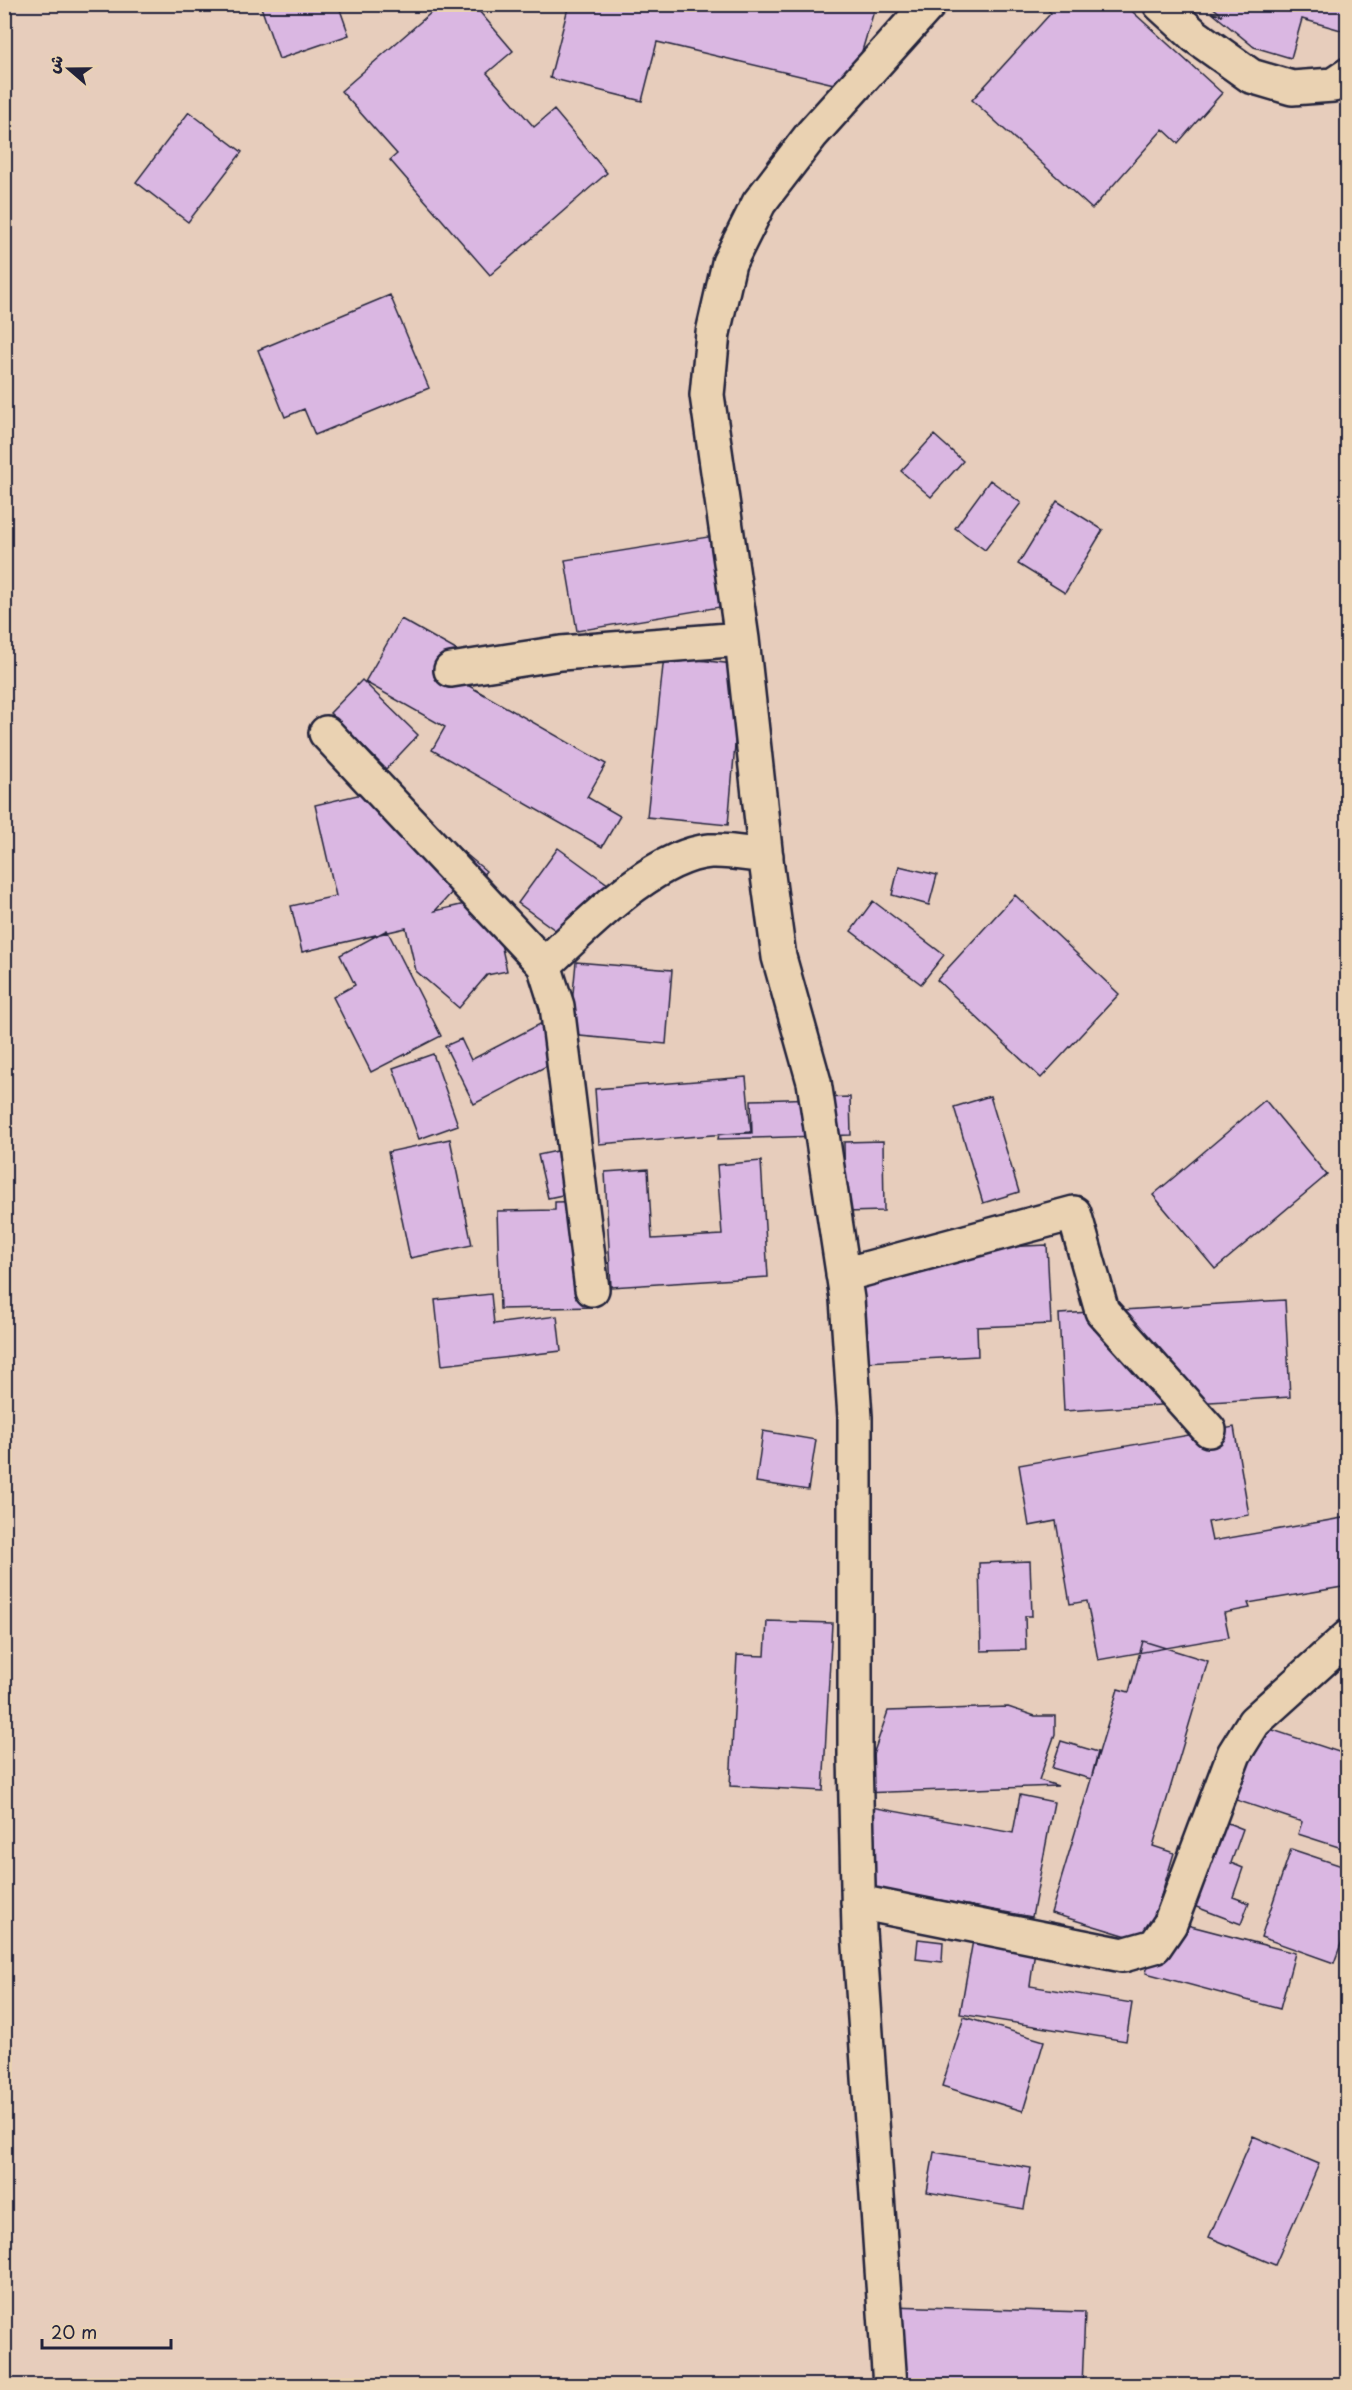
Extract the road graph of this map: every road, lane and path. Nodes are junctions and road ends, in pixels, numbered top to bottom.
1 (929, 4) edge
2 (1160, 4) edge
3 (1347, 75) edge
4 (742, 639) junction
5 (451, 670) dead end
6 (326, 733) dead end
7 (766, 856) junction
8 (544, 965) junction
9 (843, 1275) junction
10 (592, 1289) dead end
11 (1209, 1430) dead end
12 (1347, 1636) edge
13 (858, 1902) junction
14 (890, 2385) edge

1 - 4 street
2 - 3 street
4 - 5 street
4 - 7 street
6 - 8 street
7 - 8 street
7 - 9 street
8 - 10 street
9 - 11 street
9 - 13 street
12 - 13 street
13 - 14 street

